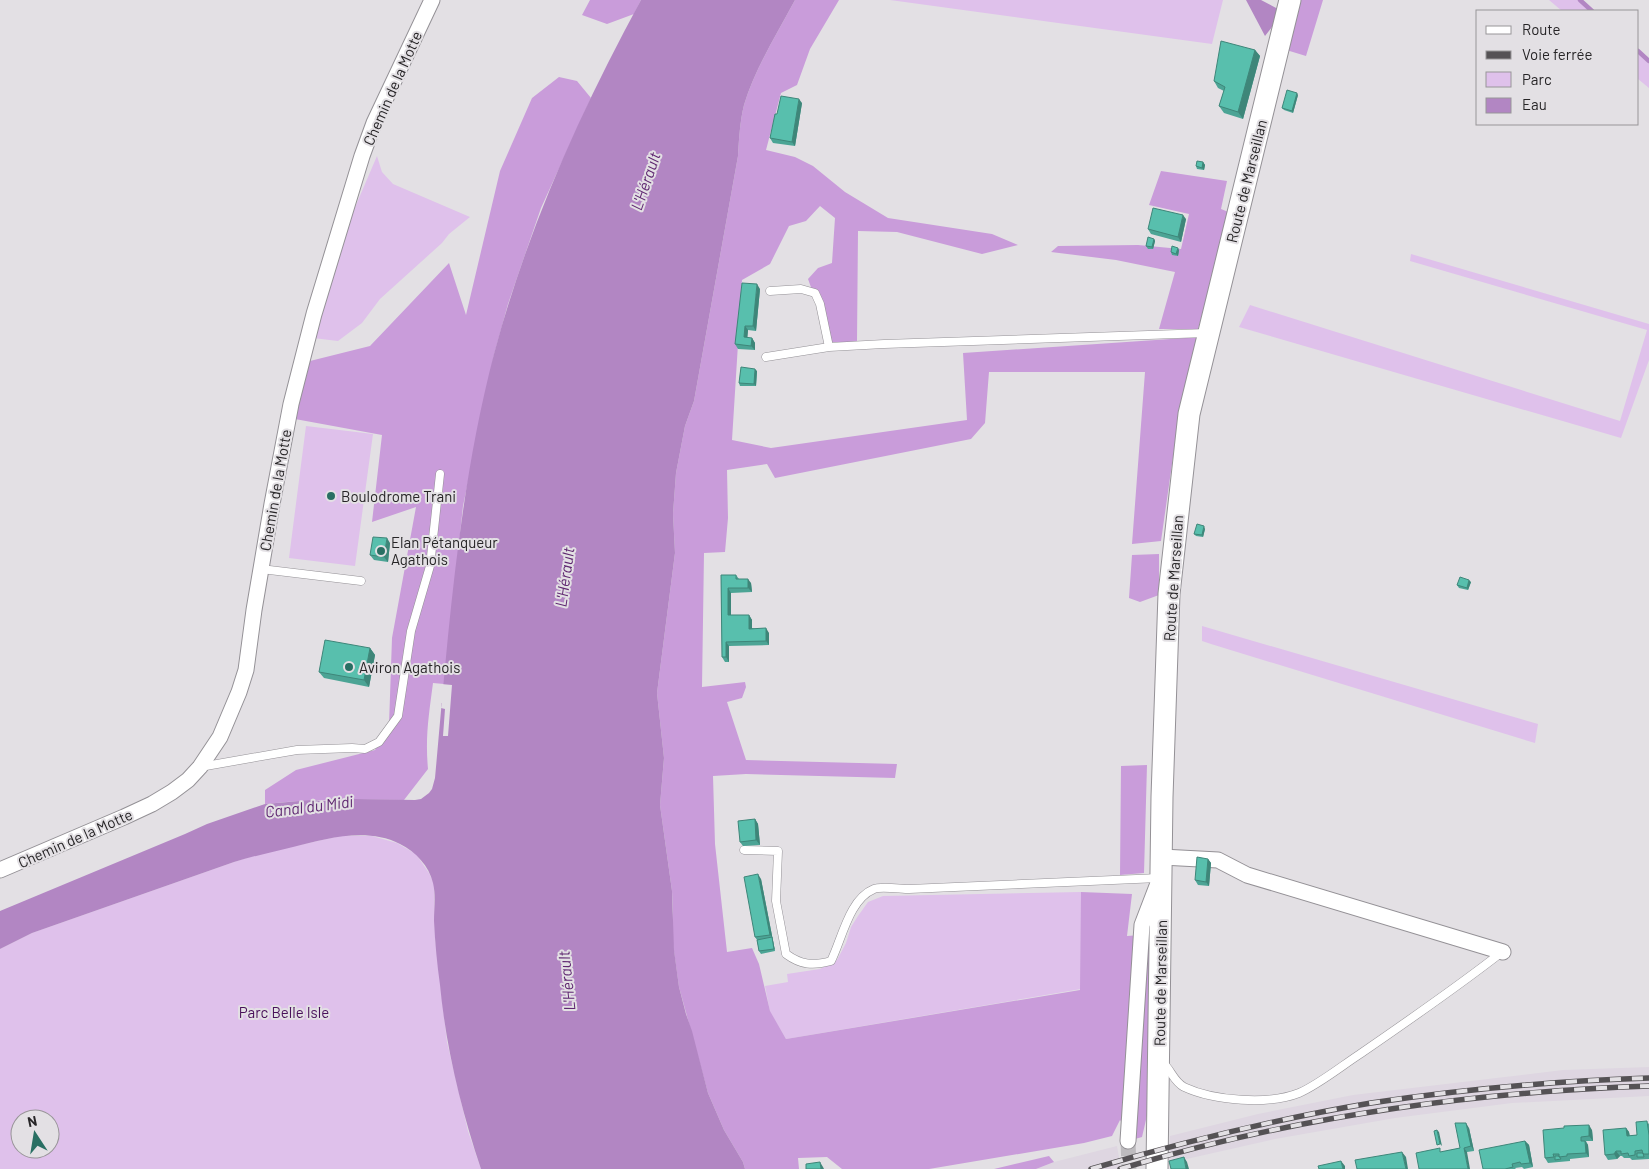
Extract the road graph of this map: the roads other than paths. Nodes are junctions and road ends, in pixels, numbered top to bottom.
1 (432, 0) edge
2 (1290, 0) edge
3 (770, 291) dead end
4 (1209, 333) junction
5 (829, 347) junction
6 (766, 356) dead end
7 (440, 474) dead end
8 (261, 569) junction
9 (361, 581) dead end
10 (200, 767) junction
11 (744, 850) edge
12 (1162, 856) junction
13 (0, 870) edge
14 (1161, 878) junction
15 (1503, 952) joint
16 (1159, 1059) junction
17 (1128, 1141) tunnel mouth
18 (1157, 1169) edge

1 - 8 street, Chemin de la Motte
2 - 4 main road, Route de Marseillan
3 - 5 lane
4 - 5 lane
4 - 12 main road, Route de Marseillan
5 - 6 lane
7 - 10 lane
8 - 9 lane
8 - 10 street, Chemin de la Motte
10 - 13 street, Chemin de la Motte
11 - 14 lane
12 - 14 main road, Route de Marseillan
12 - 15 street
14 - 16 main road, Route de Marseillan
14 - 17 street
15 - 16 lane
16 - 18 main road, Route de Marseillan

